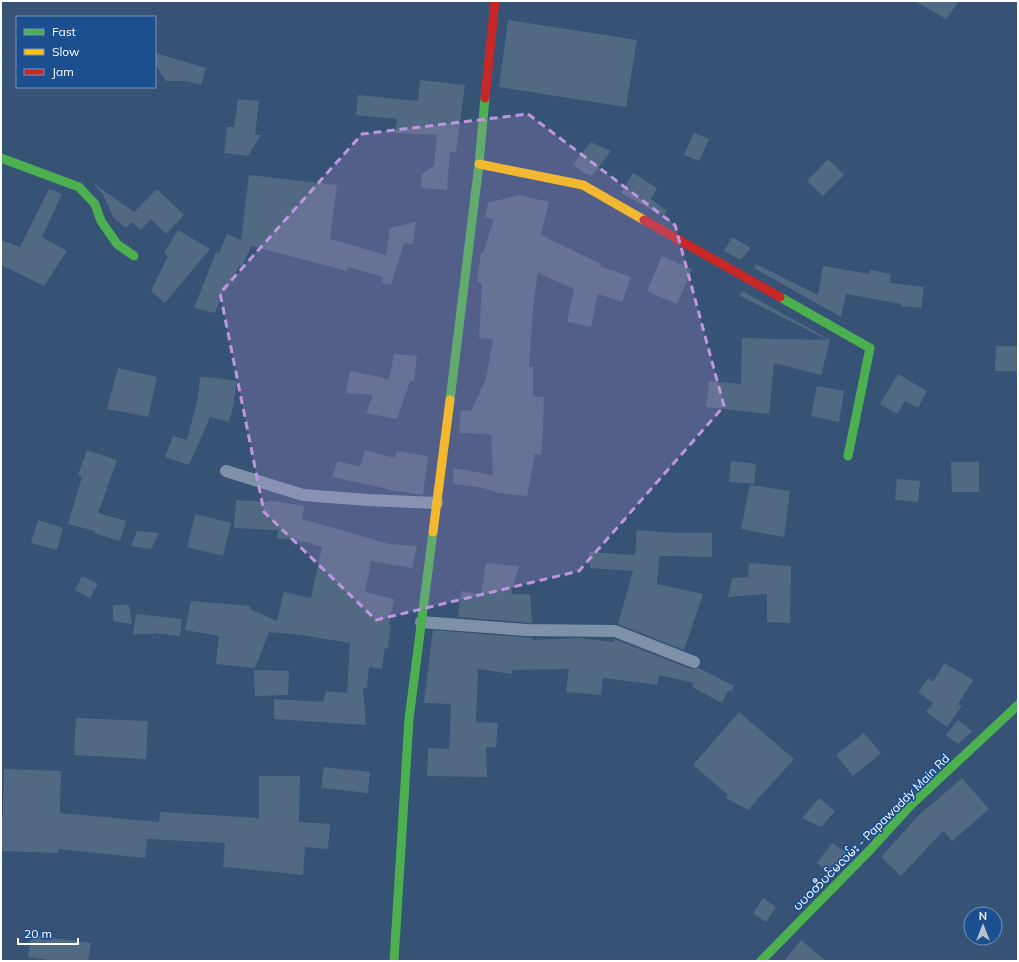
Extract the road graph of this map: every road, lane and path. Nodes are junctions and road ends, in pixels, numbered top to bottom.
1 (495, 1) edge
2 (1, 158) edge
3 (479, 164) junction
4 (134, 256) dead end
5 (848, 456) dead end
6 (226, 471) dead end
7 (437, 503) junction
8 (421, 622) junction
9 (694, 662) dead end
10 (1018, 705) edge
11 (394, 961) edge
12 (761, 961) edge

1 - 3 street
2 - 4 street
3 - 5 street
3 - 7 street
6 - 7 lane
7 - 8 street
8 - 9 lane
8 - 11 street
10 - 12 street, ပပဝတီပင်မလမ်း - Papawaddy Main Rd

